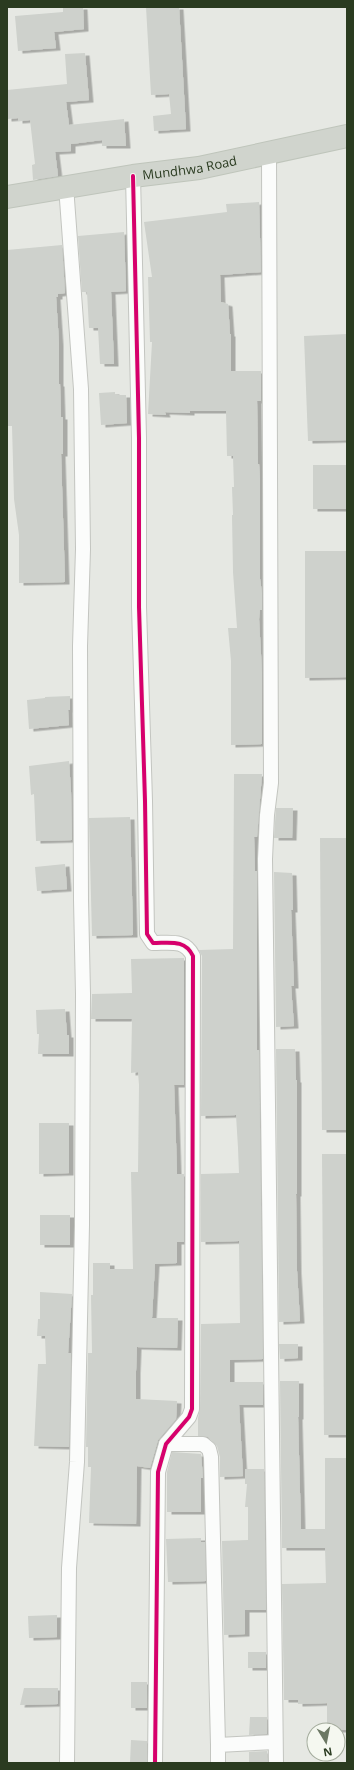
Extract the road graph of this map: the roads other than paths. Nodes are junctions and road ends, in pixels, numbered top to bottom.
1 (347, 136) edge
2 (269, 153) junction
3 (133, 176) junction
4 (66, 186) junction
5 (7, 197) edge
6 (166, 1444) junction
7 (276, 1742) junction
8 (218, 1745) junction
9 (67, 1763) edge
10 (155, 1763) edge
11 (218, 1763) edge
12 (276, 1763) edge

1 - 2 main road, Mundhwa Road
2 - 3 main road, Mundhwa Road
2 - 7 street
3 - 4 main road, Mundhwa Road
3 - 6 street
4 - 5 main road, Mundhwa Road
4 - 9 street
6 - 8 street
6 - 10 street
7 - 8 street
7 - 12 street
8 - 11 street

